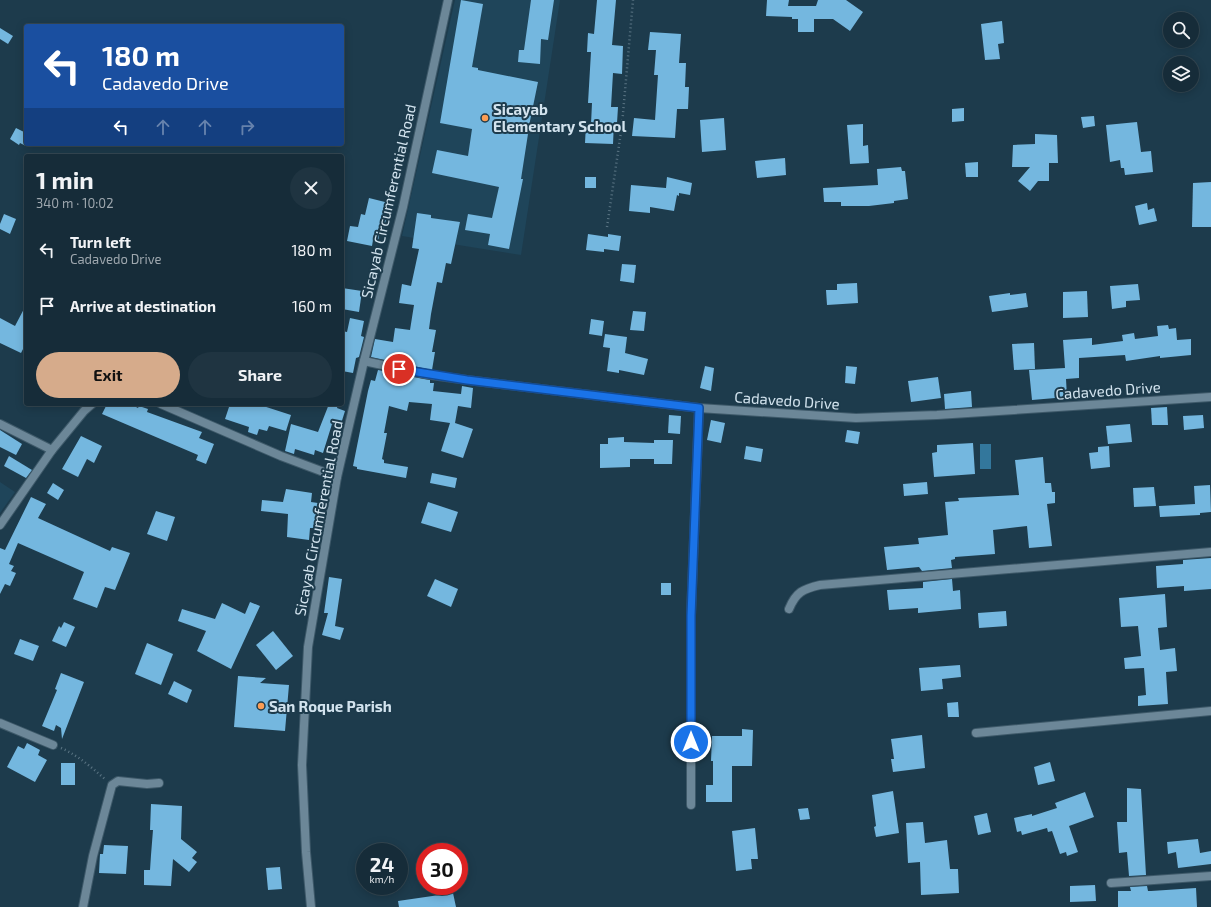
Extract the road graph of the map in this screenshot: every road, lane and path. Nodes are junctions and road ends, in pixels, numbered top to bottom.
1 (448, 0) edge
2 (633, 0) edge
3 (607, 227) dead end
4 (364, 361) junction
5 (1211, 397) edge
6 (90, 406) edge
7 (166, 406) edge
8 (699, 408) junction
9 (0, 424) edge
10 (52, 450) junction
11 (337, 477) junction
12 (0, 524) edge
13 (1211, 552) edge
14 (789, 609) dead end
15 (1211, 711) edge
16 (0, 723) edge
17 (976, 733) dead end
18 (53, 745) joint
19 (159, 783) dead end
20 (112, 785) junction
21 (691, 805) dead end
22 (1211, 876) edge
23 (1111, 883) dead end
24 (83, 907) edge
25 (311, 907) edge

1 - 4 street, Sicayab Circumferential Road
2 - 3 path
4 - 8 street, Cadavedo Drive
4 - 11 street, Sicayab Circumferential Road
5 - 8 street, Cadavedo Drive
6 - 10 street
7 - 11 street
8 - 21 street
9 - 10 street
10 - 12 street
11 - 25 street, Sicayab Circumferential Road
13 - 14 street
15 - 17 street
16 - 18 street
18 - 20 path
19 - 20 street
20 - 24 street
22 - 23 street

